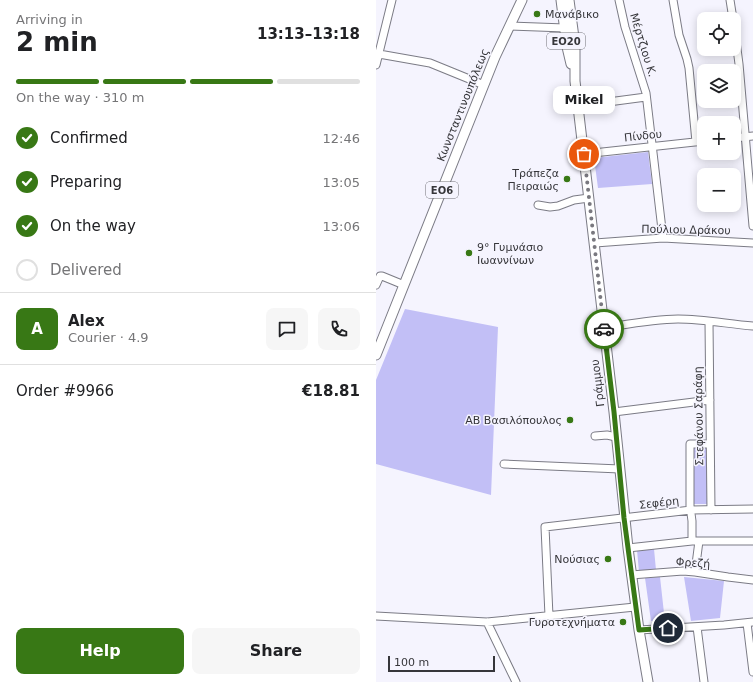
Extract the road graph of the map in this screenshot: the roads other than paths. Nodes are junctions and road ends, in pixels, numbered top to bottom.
1 (392, 0) edge
2 (522, 0) edge
3 (561, 0) edge
4 (569, 0) edge
5 (619, 0) edge
6 (673, 0) edge
7 (730, 0) edge
8 (732, 12) edge
9 (510, 26) junction
10 (565, 28) junction
11 (379, 54) junction
12 (738, 56) edge
13 (376, 65) edge
14 (575, 81) junction
15 (484, 85) junction
16 (646, 97) junction
17 (578, 106) junction
18 (697, 121) edge
19 (745, 136) junction
20 (753, 136) edge
21 (741, 137) edge
22 (697, 141) edge
23 (652, 146) junction
24 (584, 154) junction
25 (589, 198) junction
26 (538, 205) dead end
27 (753, 226) edge
28 (664, 238) junction
29 (595, 243) junction
30 (753, 243) edge
31 (376, 285) edge
32 (404, 285) junction
33 (709, 322) junction
34 (753, 326) edge
35 (604, 328) junction
36 (376, 355) edge
37 (710, 400) junction
38 (614, 412) junction
39 (595, 436) dead end
40 (616, 437) junction
41 (710, 444) junction
42 (504, 464) dead end
43 (620, 469) junction
44 (753, 509) edge
45 (691, 510) junction
46 (711, 510) junction
47 (624, 518) junction
48 (753, 540) edge
49 (696, 541) junction
50 (628, 548) junction
51 (695, 572) junction
52 (631, 575) junction
53 (753, 580) edge
54 (635, 607) junction
55 (376, 616) edge
56 (549, 616) junction
57 (487, 622) junction
58 (750, 622) edge
59 (697, 627) junction
60 (639, 630) junction
61 (753, 672) edge
62 (516, 682) edge
63 (648, 682) edge
64 (704, 682) edge

1 - 11 street
2 - 9 main road, Κωνσταντινουπόλεως / ΕΟ6
3 - 10 main road, Γράμμου / ΕΟ20
4 - 14 main road, Γράμμου / ΕΟ20
5 - 16 street, Μέρτζιου Κ.
6 - 18 street
7 - 8 street
9 - 10 street
9 - 15 main road, Κωνσταντινουπόλεως / ΕΟ6
10 - 14 main road, Γράμμου / ΕΟ20
11 - 13 street
11 - 15 street
12 - 19 street
14 - 17 main road, Γράμμου / ΕΟ20
15 - 32 main road, Κωνσταντινουπόλεως / ΕΟ6
16 - 17 street
16 - 23 street, Μέρτζιου Κ.
17 - 24 main road, Γράμμου / ΕΟ20
19 - 20 street
19 - 21 street
19 - 27 street
22 - 23 street, Πίνδου
23 - 24 street, Πίνδου
23 - 28 street, Μέρτζιου Κ.
24 - 25 main road, Γράμμου / ΕΟ20
25 - 26 street
25 - 29 main road, Γράμμου / ΕΟ20
28 - 29 street, Πούλιου Δράκου
28 - 30 street, Πούλιου Δράκου
29 - 35 main road, Γράμμου / ΕΟ20
31 - 32 street
32 - 36 main road, Κωνσταντινουπόλεως / ΕΟ6
33 - 34 street
33 - 35 street
33 - 37 street, Στεφάνου Σαράφη
35 - 38 main road, Γράμμου / ΕΟ20
37 - 38 street
37 - 41 street, Στεφάνου Σαράφη
38 - 40 main road, Γράμμου / ΕΟ20
39 - 40 street
40 - 43 main road, Γράμμου / ΕΟ20
41 - 45 street
41 - 46 street, Στεφάνου Σαράφη
42 - 43 street
43 - 47 main road, Γράμμου / ΕΟ20
44 - 46 street, Σεφέρη
45 - 46 street, Σεφέρη
45 - 47 street, Σεφέρη
45 - 49 street
47 - 50 main road, Γράμμου / ΕΟ20
47 - 56 street, Σεφέρη
48 - 49 street
49 - 50 street
49 - 51 street
50 - 52 main road, Γράμμου / ΕΟ20
51 - 52 street, Φρεζή
51 - 53 street, Φρεζή
52 - 54 main road, Γράμμου / ΕΟ20
54 - 56 street
54 - 60 main road, Γράμμου / ΕΟ20
55 - 57 street
56 - 57 street
57 - 62 street
58 - 59 street
58 - 61 street
59 - 60 street
59 - 64 street
60 - 63 main road, Γράμμου / ΕΟ20

